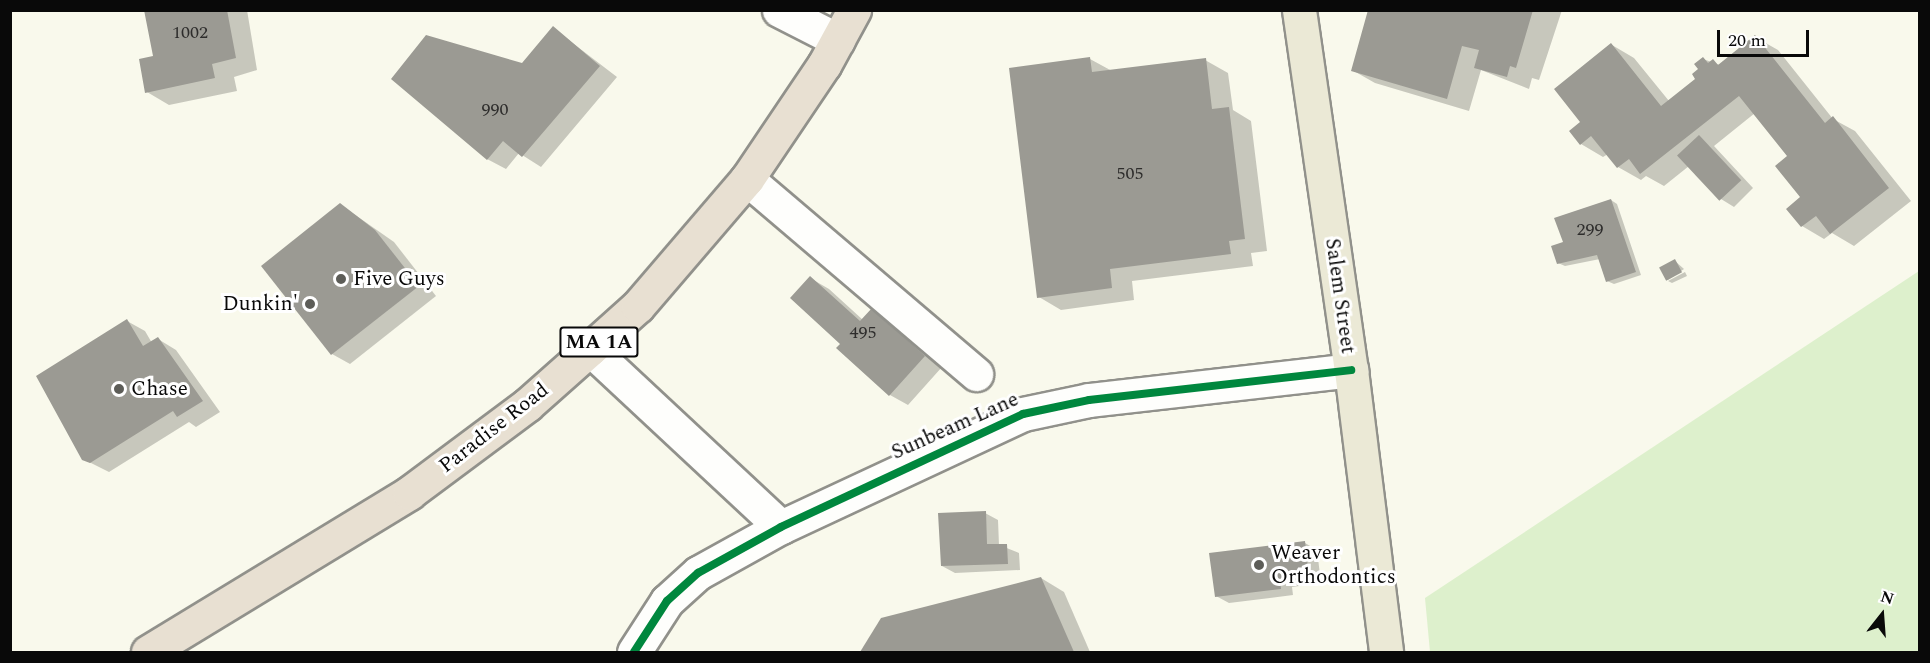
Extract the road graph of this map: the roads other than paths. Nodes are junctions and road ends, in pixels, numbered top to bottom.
1 (779, 10) edge
2 (854, 10) edge
3 (1299, 10) edge
4 (838, 40) junction
5 (747, 179) junction
6 (590, 349) junction
7 (1352, 370) junction
8 (976, 374) dead end
9 (781, 527) junction
10 (148, 652) edge
11 (634, 652) edge
12 (1386, 652) edge

1 - 4 street
2 - 4 highway, Paradise Road / MA 1A
3 - 7 main road, Salem Street
4 - 5 highway, Paradise Road / MA 1A
5 - 6 highway, Paradise Road / MA 1A
5 - 8 street
6 - 9 street
6 - 10 highway, Paradise Road / MA 1A
7 - 9 street, Sunbeam Lane
7 - 12 main road, Salem Street
9 - 11 street, Sunbeam Lane

